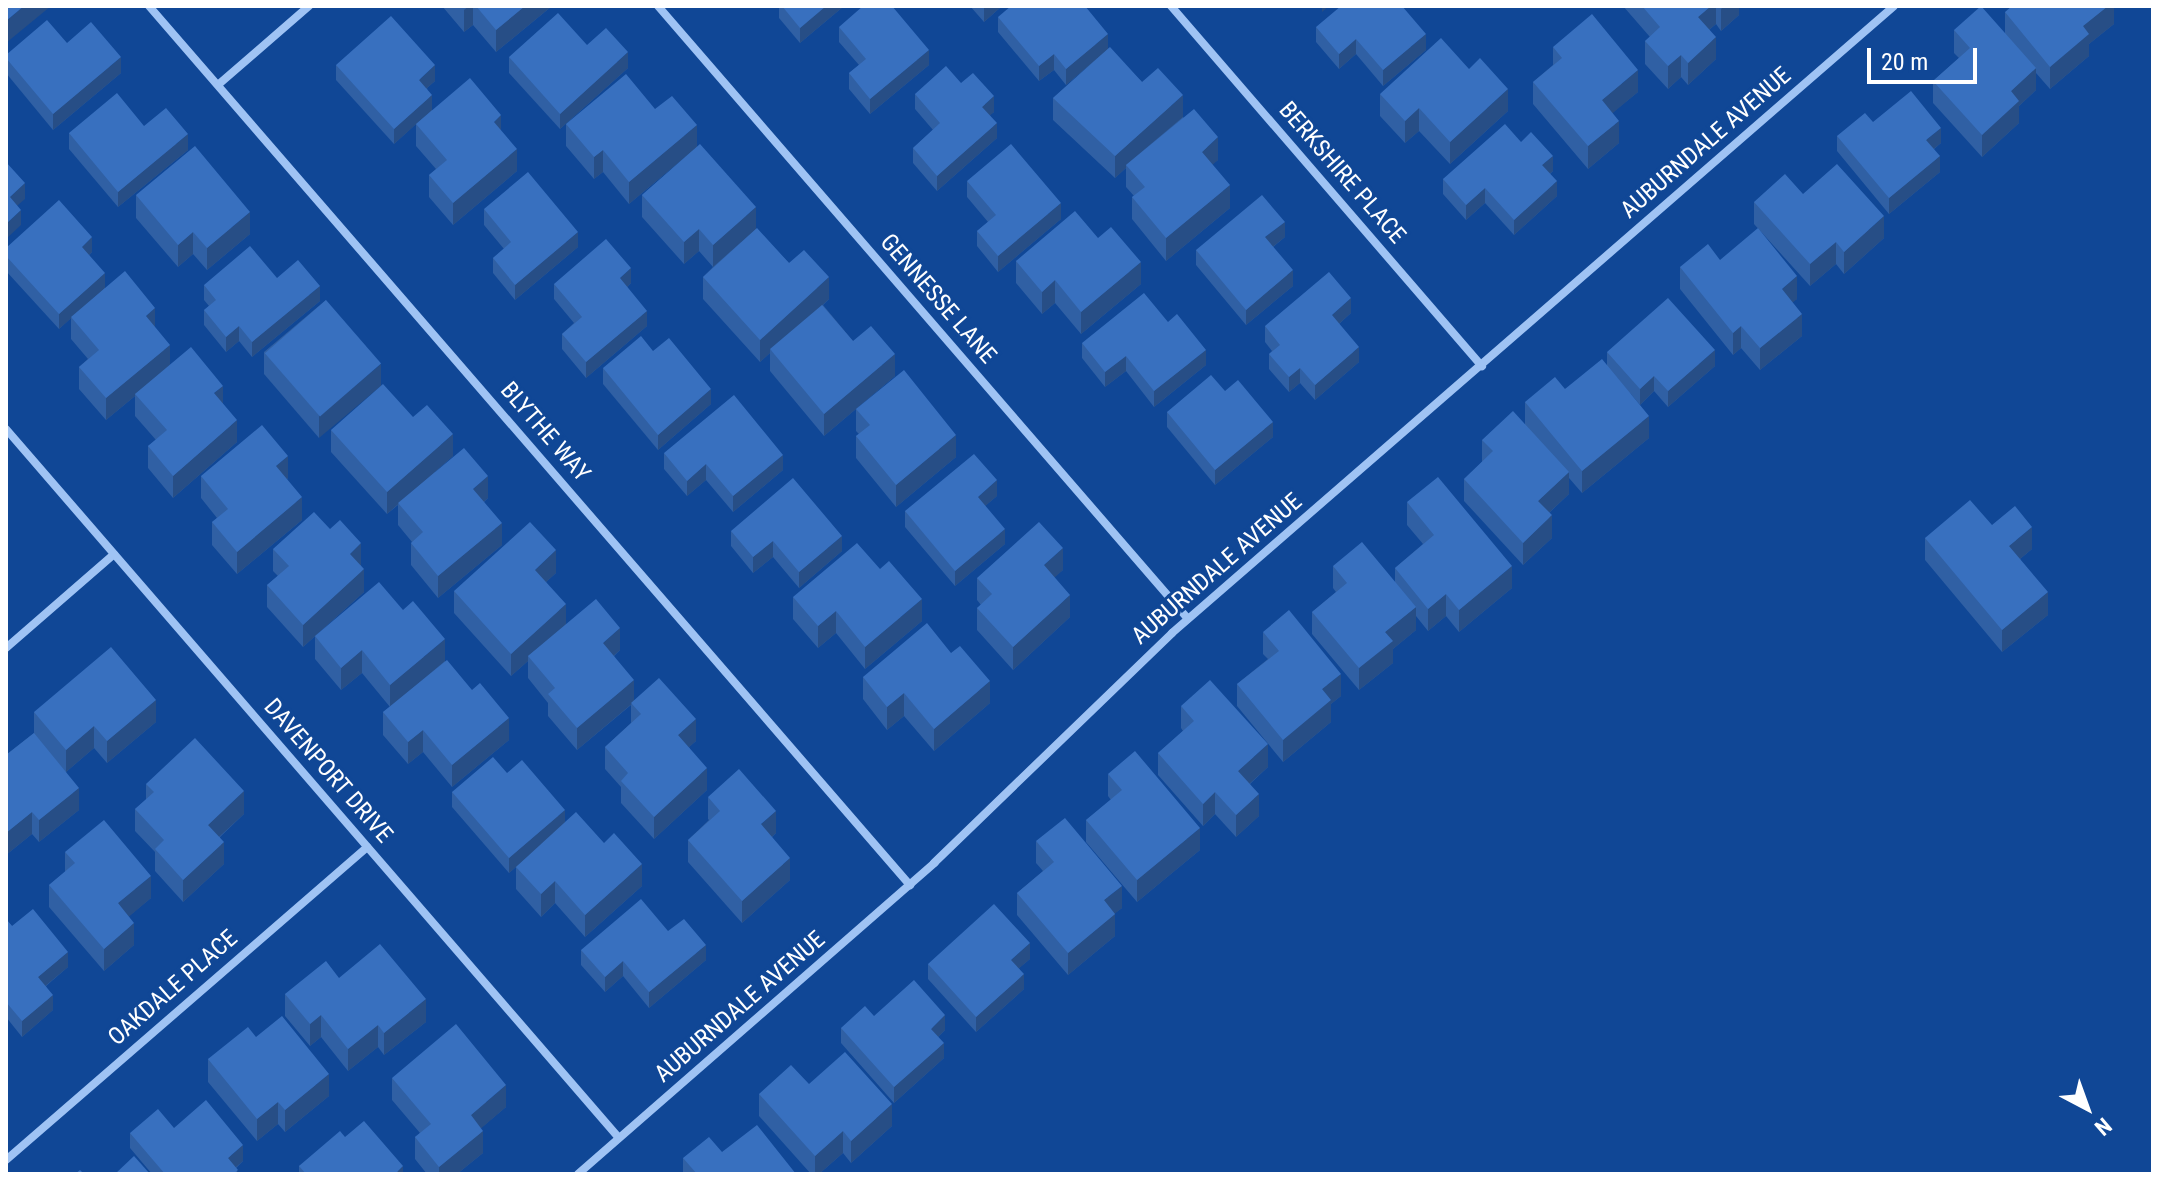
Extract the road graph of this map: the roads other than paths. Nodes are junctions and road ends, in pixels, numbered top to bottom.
1 (149, 6) edge
2 (309, 6) edge
3 (658, 6) edge
4 (1171, 6) edge
5 (1894, 6) edge
6 (219, 84) junction
7 (1482, 366) junction
8 (6, 429) edge
9 (114, 554) junction
10 (1188, 619) junction
11 (6, 648) edge
12 (367, 847) junction
13 (910, 885) junction
14 (619, 1138) junction
15 (6, 1160) edge
16 (578, 1174) edge

1 - 6 street, BLYTHE WAY
2 - 6 street
3 - 10 street, GENNESSE LANE
4 - 7 street, BERKSHIRE PLACE
5 - 7 street, AUBURNDALE AVENUE
6 - 13 street, BLYTHE WAY
7 - 10 street, AUBURNDALE AVENUE
8 - 9 street, DAVENPORT DRIVE
9 - 11 street
9 - 12 street, DAVENPORT DRIVE
10 - 13 street, AUBURNDALE AVENUE
12 - 14 street, DAVENPORT DRIVE
12 - 15 street, OAKDALE PLACE
13 - 14 street, AUBURNDALE AVENUE
14 - 16 street, AUBURNDALE AVENUE

